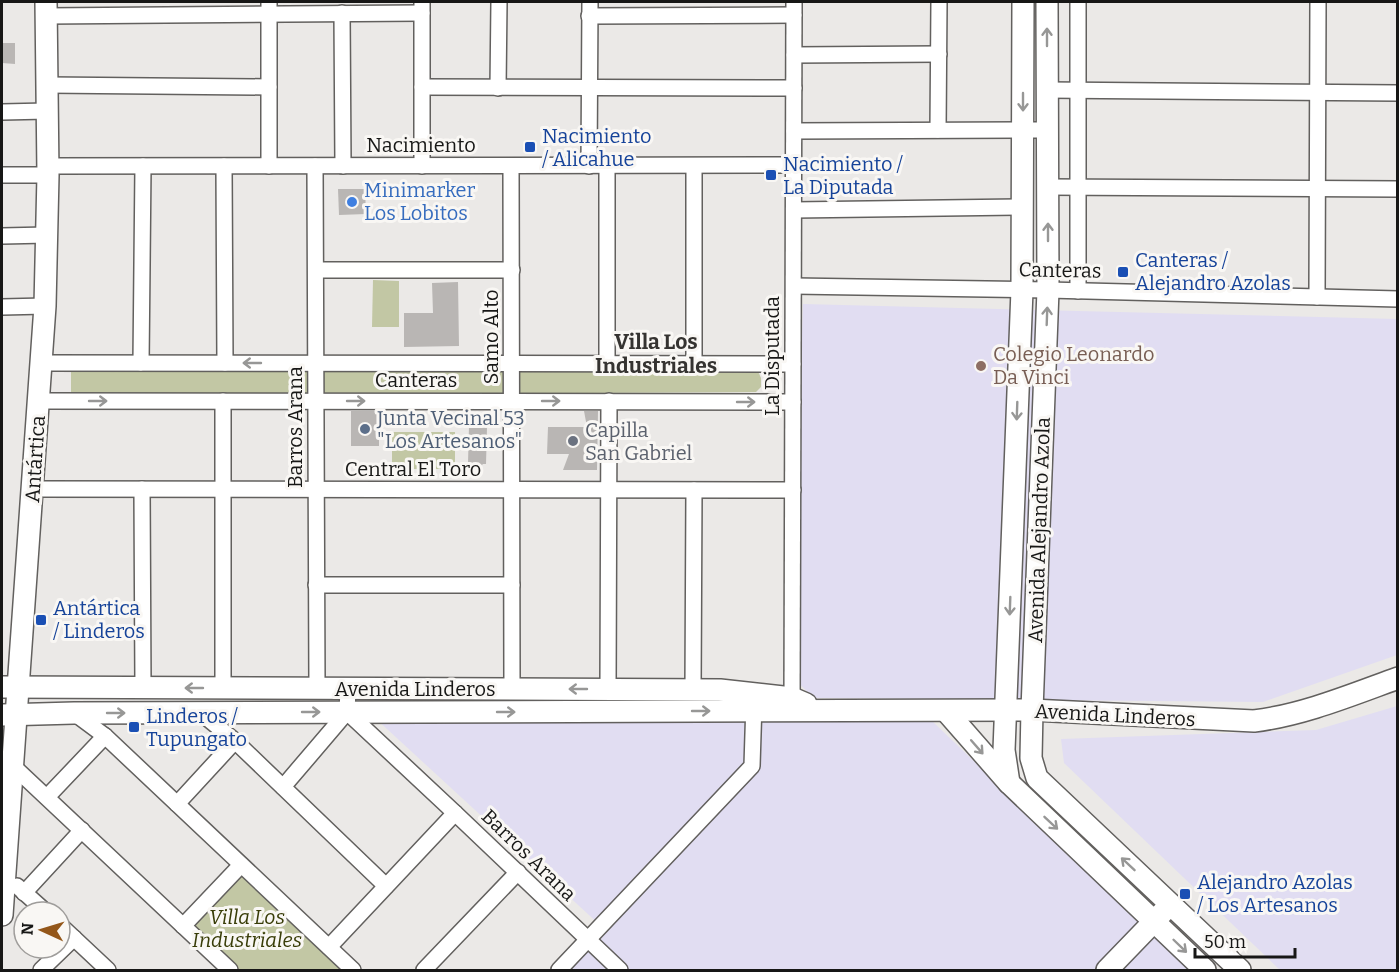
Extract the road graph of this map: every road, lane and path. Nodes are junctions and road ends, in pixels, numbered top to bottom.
1 (499, 2) edge
2 (939, 2) edge
3 (1023, 2) edge
4 (1047, 2) edge
5 (1078, 2) edge
6 (1318, 2) edge
7 (422, 7) edge
8 (269, 8) edge
9 (794, 8) edge
10 (46, 9) edge
11 (590, 9) edge
12 (342, 13) junction
13 (939, 54) junction
14 (794, 56) junction
15 (47, 85) junction
16 (269, 87) junction
17 (422, 87) junction
18 (498, 88) junction
19 (589, 88) junction
20 (794, 88) junction
21 (1047, 90) junction
22 (1078, 91) junction
23 (1318, 93) junction
24 (1398, 93) edge
25 (47, 111) junction
26 (2, 112) edge
27 (1047, 129) junction
28 (938, 130) junction
29 (1023, 130) junction
30 (794, 131) junction
31 (794, 165) junction
32 (143, 166) junction
33 (224, 166) junction
34 (269, 166) junction
35 (315, 166) junction
36 (343, 166) junction
37 (422, 166) junction
38 (511, 166) junction
39 (589, 166) junction
40 (607, 166) junction
41 (694, 166) junction
42 (48, 171) junction
43 (2, 175) edge
44 (1048, 187) junction
45 (1078, 188) junction
46 (1317, 189) junction
47 (1398, 189) edge
48 (1022, 207) junction
49 (794, 210) junction
50 (2, 236) edge
51 (47, 236) junction
52 (316, 270) junction
53 (512, 270) junction
54 (794, 286) junction
55 (1022, 290) junction
56 (1048, 290) junction
57 (1078, 291) junction
58 (1317, 297) junction
59 (1398, 299) edge
60 (45, 306) junction
61 (2, 307) edge
62 (42, 363) junction
63 (141, 363) junction
64 (225, 363) junction
65 (316, 363) junction
66 (512, 363) junction
67 (607, 364) junction
68 (694, 364) junction
69 (793, 364) junction
70 (39, 401) junction
71 (224, 401) junction
72 (316, 401) junction
73 (512, 401) junction
74 (609, 402) junction
75 (793, 402) junction
76 (33, 489) junction
77 (142, 489) junction
78 (223, 489) junction
79 (315, 490) junction
80 (512, 490) junction
81 (608, 490) junction
82 (694, 490) junction
83 (793, 490) junction
84 (316, 585) junction
85 (512, 585) junction
86 (1398, 678) edge
87 (10, 687) edge
88 (143, 688) junction
89 (223, 688) junction
90 (316, 688) junction
91 (348, 689) junction
92 (512, 689) junction
93 (608, 690) junction
94 (693, 690) junction
95 (754, 702) junction
96 (792, 705) junction
97 (1006, 710) junction
98 (1032, 710) junction
99 (946, 711) junction
100 (347, 712) junction
101 (74, 713) junction
102 (201, 713) junction
103 (9, 715) edge
104 (105, 736) junction
105 (235, 741) junction
106 (12, 765) junction
107 (1009, 783) junction
108 (283, 787) junction
109 (46, 797) junction
110 (177, 804) junction
111 (455, 813) junction
112 (82, 830) junction
113 (241, 865) junction
114 (518, 872) junction
115 (4, 874) junction
116 (386, 886) junction
117 (24, 892) junction
118 (33, 900) edge
119 (1170, 904) junction
120 (2, 915) edge
121 (1154, 921) junction
122 (183, 926) junction
123 (74, 939) joint
124 (588, 940) junction
125 (329, 947) junction
126 (41, 970) edge
127 (108, 970) edge
128 (230, 970) edge
129 (353, 970) edge
130 (424, 970) edge
131 (559, 970) edge
132 (621, 970) edge
133 (1107, 970) edge
134 (1205, 970) edge
135 (1240, 970) edge

1 - 18 street
2 - 13 street
3 -> 29 street, Avenida Alejandro Azola
21 -> 4 street, Avenida Alejandro Azola
5 - 22 street
6 - 23 street
7 - 12 street
7 - 17 street
8 - 10 street
8 - 12 street
8 - 16 street
9 - 11 street
9 - 14 street, La Disputada
10 - 15 street, Antártica
11 - 19 street
12 - 36 street
13 - 14 street
13 - 28 street
14 - 20 street, La Disputada
15 - 16 street
15 - 25 street, Antártica
16 - 34 street
17 - 18 street
17 - 37 street
18 - 19 street
19 - 20 street
19 - 39 street
20 - 30 street, La Disputada
21 - 22 street
21 - 27 street, Avenida Alejandro Azola
22 - 23 street
22 - 45 street
23 - 24 street
23 - 46 street
25 - 26 street
25 - 42 street, Antártica
27 - 29 street
27 - 44 street, Avenida Alejandro Azola
28 - 29 street
28 - 30 street
29 - 48 street, Avenida Alejandro Azola
30 - 31 street, La Disputada
31 - 41 street, Nacimiento
31 - 49 street, La Disputada
32 - 33 street, Nacimiento
32 - 42 street, Nacimiento
32 - 63 street
33 - 34 street, Nacimiento
33 - 64 street
34 - 35 street, Nacimiento
35 - 36 street, Nacimiento
35 - 52 street, Barros Arana
36 - 37 street, Nacimiento
37 - 38 street, Nacimiento
38 - 39 street, Nacimiento
38 - 53 street, Samo Alto
39 - 40 street, Nacimiento
40 - 41 street, Nacimiento
40 - 67 street
41 - 68 street
42 - 43 street, Nacimiento
42 - 51 street, Antártica
44 - 45 street
56 -> 44 street, Avenida Alejandro Azola
45 - 46 street
45 - 57 street
46 - 47 street
46 - 58 street
48 - 49 street
48 - 55 street, Avenida Alejandro Azola
49 - 54 street, La Disputada
50 - 51 street
51 - 60 street, Antártica
52 - 53 street
52 - 65 street, Barros Arana
53 - 66 street, Samo Alto
54 - 55 street, Canteras
54 - 69 street, La Disputada
55 - 56 street, Canteras
55 -> 97 street, Avenida Alejandro Azola
56 - 57 street, Canteras
98 -> 56 street, Avenida Alejandro Azola
57 - 58 street, Canteras
58 - 59 street, Canteras
60 - 61 street
60 - 62 street, Antártica
62 - 63 street, Canteras
62 - 70 street, Antártica
63 - 64 street, Canteras
65 -> 64 street, Canteras
65 - 66 street, Canteras
65 - 72 street, Barros Arana
66 - 67 street, Canteras
66 - 73 street, Samo Alto
67 - 68 street, Canteras
68 - 69 street, Canteras
69 - 75 street, La Disputada
70 -> 71 street, Canteras
70 - 76 street, Antártica
71 - 72 street, Canteras
71 - 78 street
72 -> 73 street, Canteras
72 - 79 street, Barros Arana
73 -> 74 street, Canteras
73 - 80 street, Samo Alto
74 -> 75 street, Canteras
74 - 81 street
75 - 83 street, La Disputada
76 - 77 street, Central El Toro
76 - 87 street, Antártica
77 - 78 street, Central El Toro
77 - 88 street
78 - 79 street, Central El Toro
78 - 89 street
79 - 80 street, Central El Toro
79 - 84 street, Barros Arana
80 - 81 street, Central El Toro
80 - 85 street, Samo Alto
81 - 82 street, Central El Toro
81 - 93 street
82 - 83 street, Central El Toro
82 - 94 street
83 - 96 street, La Disputada
84 - 85 street
84 - 90 street, Barros Arana
85 - 92 street, Samo Alto
86 - 98 street, Avenida Linderos
87 - 88 street, Avenida Linderos
87 - 103 street, Antártica
89 -> 88 street, Avenida Linderos
89 - 90 street, Avenida Linderos
90 - 91 street, Avenida Linderos
91 - 92 street, Avenida Linderos
91 - 100 street
93 -> 92 street, Avenida Linderos
93 - 94 street, Avenida Linderos
94 - 95 street, Avenida Linderos
95 - 96 street, Avenida Linderos
100 -> 95 street, Avenida Linderos
95 - 124 street
96 - 99 street, Avenida Linderos
97 - 98 street, Avenida Linderos
97 - 99 street, Avenida Linderos
97 - 107 street, Avenida Alejandro Azola
119 -> 98 street, Avenida Alejandro Azola
99 -> 107 street
102 -> 100 street, Avenida Linderos
100 - 108 street
100 - 111 street, Barros Arana
101 -> 102 street, Avenida Linderos
101 - 103 street, Avenida Linderos
101 - 104 street
102 - 105 street
103 - 106 street, Antártica
104 - 109 street
104 - 110 street
105 - 108 street
105 - 110 street
106 - 109 street
106 - 115 street, Antártica
107 -> 121 street
108 - 116 street
109 - 112 street
110 - 113 street
111 - 114 street, Barros Arana
111 - 116 street
112 - 117 street
112 - 122 street
113 - 122 street
113 - 125 street
114 - 124 street, Barros Arana
114 - 130 street
115 - 117 street
115 - 120 street, Antártica
116 - 125 street
117 - 118 street
119 - 121 street
119 - 135 street, Avenida Alejandro Azola
121 - 133 street
121 -> 134 street
122 - 128 street
123 - 126 street
123 - 127 street
124 - 131 street
124 - 132 street, Barros Arana
125 - 129 street

